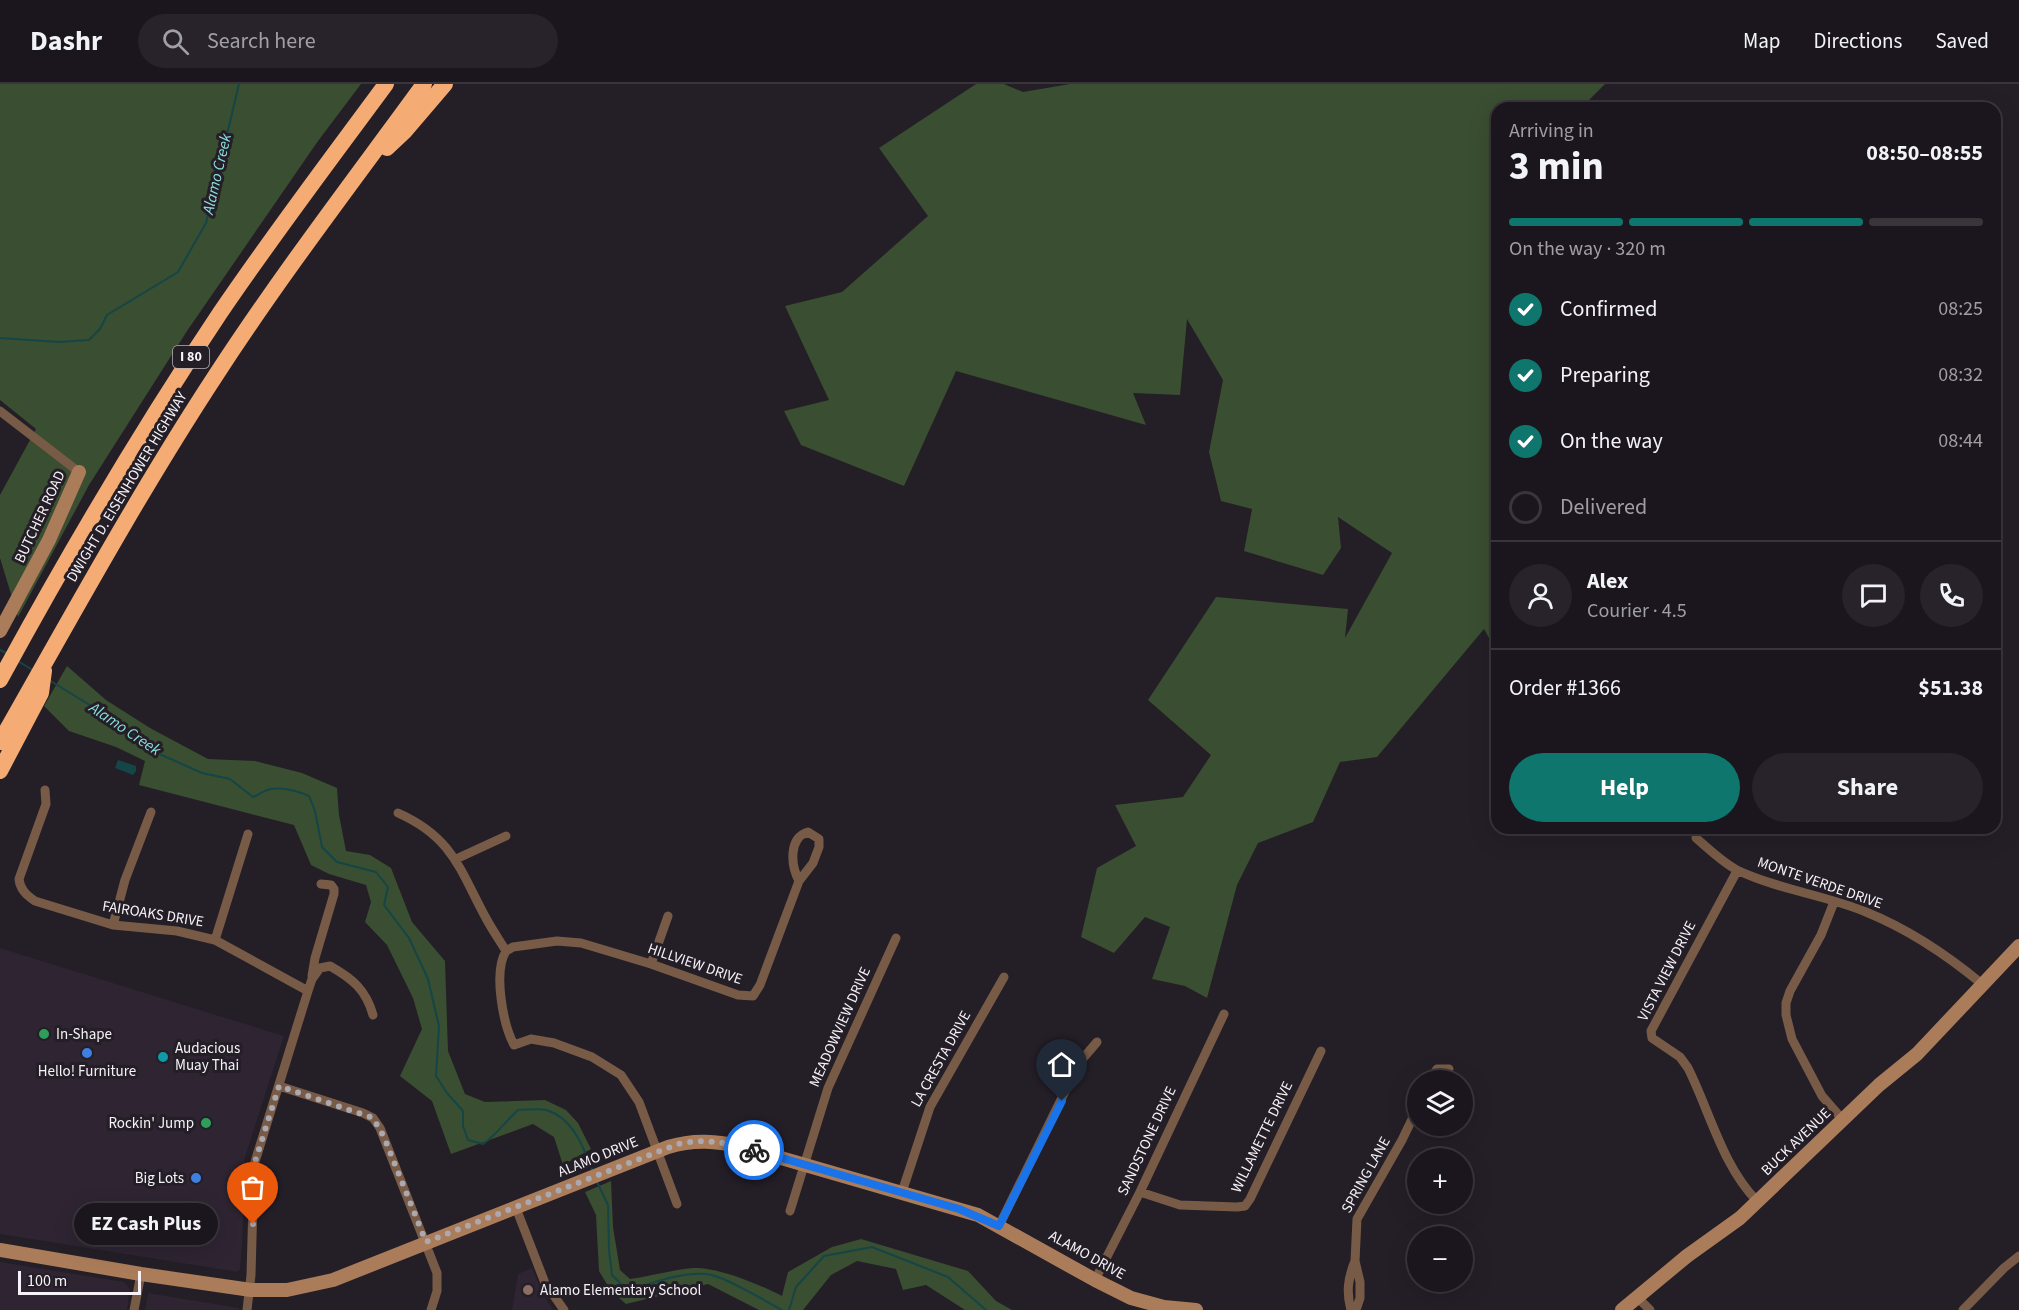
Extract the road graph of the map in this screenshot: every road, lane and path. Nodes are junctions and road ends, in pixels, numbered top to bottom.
1 (386, 84) edge
2 (424, 84) edge
3 (445, 84) edge
4 (360, 173) junction
5 (0, 411) edge
6 (79, 472) joint
7 (0, 631) edge
8 (3, 675) edge
9 (36, 690) junction
10 (0, 742) edge
11 (0, 771) edge
12 (45, 790) dead end
13 (151, 812) dead end
14 (398, 813) dead end
15 (248, 834) dead end
16 (506, 836) dead end
17 (1696, 838) dead end
18 (456, 859) junction
19 (1737, 871) junction
20 (799, 881) junction
21 (321, 884) dead end
22 (1834, 902) junction
23 (668, 916) dead end
24 (113, 925) junction
25 (896, 938) dead end
26 (215, 940) junction
27 (2019, 946) edge
28 (506, 951) junction
29 (651, 964) junction
30 (1004, 977) dead end
31 (312, 979) junction
32 (1982, 984) junction
33 (308, 991) junction
34 (1224, 1014) dead end
35 (373, 1015) dead end
36 (1097, 1042) dead end
37 (1322, 1051) dead end
38 (1449, 1068) dead end
39 (1436, 1070) edge
40 (279, 1086) junction
41 (1843, 1120) junction
42 (1407, 1130) edge
43 (656, 1152) junction
44 (805, 1165) junction
45 (902, 1192) junction
46 (1140, 1192) junction
47 (1757, 1201) junction
48 (677, 1204) dead end
49 (516, 1208) junction
50 (790, 1211) dead end
51 (999, 1226) junction
52 (426, 1242) junction
53 (0, 1250) edge
54 (2019, 1256) edge
55 (141, 1274) junction
56 (1095, 1280) junction
57 (251, 1290) junction
58 (1637, 1297) junction
59 (134, 1310) edge
60 (247, 1310) edge
61 (431, 1310) edge
62 (564, 1310) edge
63 (1196, 1310) edge
64 (1353, 1310) edge
65 (1622, 1310) edge
66 (1650, 1310) edge
67 (1963, 1310) edge

1 - 8 highway, DWIGHT D. EISENHOWER HIGHWAY / I 80
2 - 4 highway, DWIGHT D. EISENHOWER HIGHWAY / I 80
3 - 4 highway
4 - 9 highway, DWIGHT D. EISENHOWER HIGHWAY / I 80
5 - 6 street, BUTCHER ROAD
6 - 7 main road, BUTCHER ROAD
9 - 10 highway
9 - 11 highway
12 - 24 street, FAIROAKS DRIVE
13 - 24 street
14 - 18 street
15 - 26 street
16 - 18 street
17 - 19 street, MONTE VERDE DRIVE
18 - 28 street
19 - 22 street, MONTE VERDE DRIVE
19 - 47 street, VISTA VIEW DRIVE
20 - 20 street
20 - 29 street, HILLVIEW DRIVE
21 - 31 street
22 - 32 street, MONTE VERDE DRIVE
22 - 41 street
23 - 29 street
24 - 26 street, FAIROAKS DRIVE
25 - 44 street, MEADOWVIEW DRIVE
26 - 33 street, FAIROAKS DRIVE
27 - 32 main road, BUCK AVENUE
28 - 29 street, HILLVIEW DRIVE
28 - 43 street
30 - 45 street, LA CRESTA DRIVE
31 - 33 street
31 - 35 street
32 - 41 main road, BUCK AVENUE
33 - 40 street
34 - 46 street, SANDSTONE DRIVE
36 - 51 street
37 - 46 street, WILLAMETTE DRIVE
38 - 39 street
40 - 52 street
40 - 57 street
41 - 47 main road, BUCK AVENUE
42 - 64 street, SPRING LANE
43 - 44 main road, ALAMO DRIVE
43 - 48 street
43 - 49 main road, ALAMO DRIVE
44 - 45 main road, ALAMO DRIVE
44 - 50 street, MEADOWVIEW DRIVE
45 - 51 main road, ALAMO DRIVE
46 - 56 street, SANDSTONE DRIVE
47 - 58 main road, BUCK AVENUE
49 - 52 main road, ALAMO DRIVE
49 - 62 street
51 - 56 main road, ALAMO DRIVE
52 - 57 main road, ALAMO DRIVE
52 - 61 street
53 - 55 main road, ALAMO DRIVE
54 - 67 street
55 - 57 main road, ALAMO DRIVE
55 - 59 street
56 - 63 main road, ALAMO DRIVE
57 - 60 street
58 - 65 main road, BUCK AVENUE
58 - 66 street

